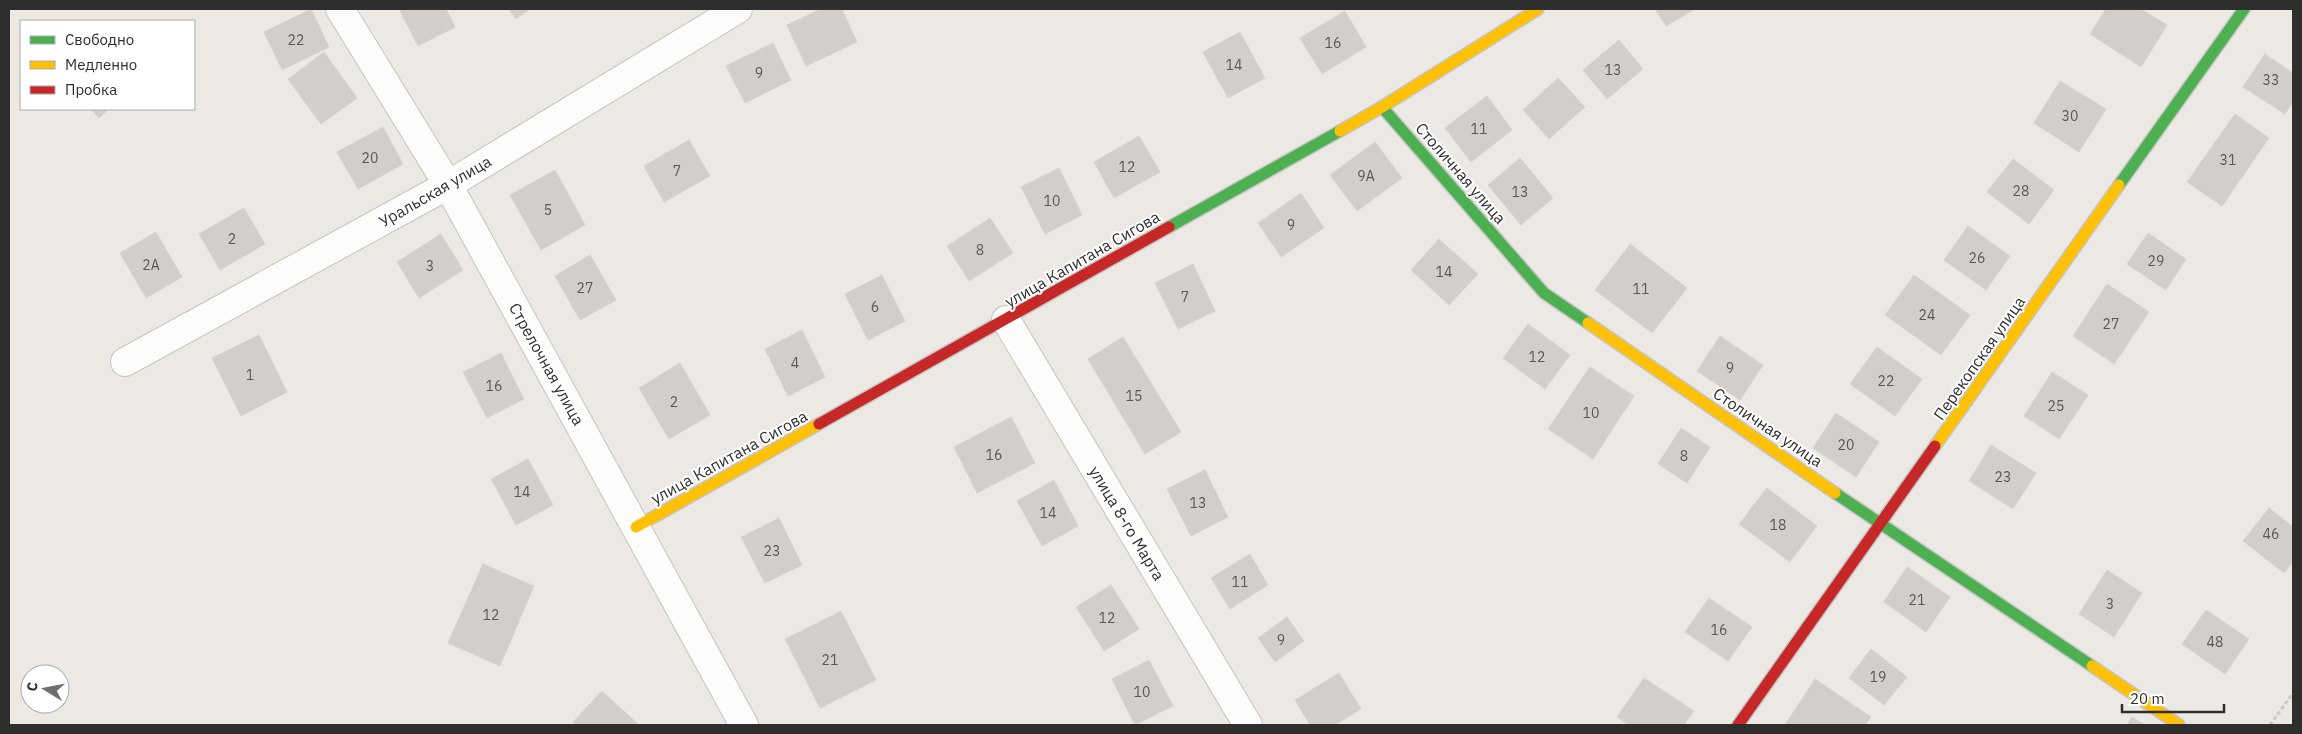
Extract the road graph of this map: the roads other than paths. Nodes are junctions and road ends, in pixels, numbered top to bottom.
1 (340, 9) edge
2 (738, 9) edge
3 (1538, 9) edge
4 (2244, 9) edge
5 (1382, 107) junction
6 (448, 185) junction
7 (1006, 320) junction
8 (125, 362) dead end
9 (1882, 525) junction
10 (636, 527) junction
11 (744, 725) edge
12 (1248, 725) edge
13 (1738, 725) edge
14 (2178, 725) edge

1 - 6 street, Стрелочная улица
2 - 6 street, Уральская улица
3 - 5 street, улица Капитана Сигова
4 - 9 street, Перекопская улица
5 - 7 street, улица Капитана Сигова
5 - 9 street, Столичная улица
6 - 8 street, Уральская улица
6 - 10 street, Стрелочная улица
7 - 10 street, улица Капитана Сигова
7 - 12 street, улица 8-го Марта
9 - 13 street, Перекопская улица
9 - 14 street, Столичная улица
10 - 11 street, Стрелочная улица

